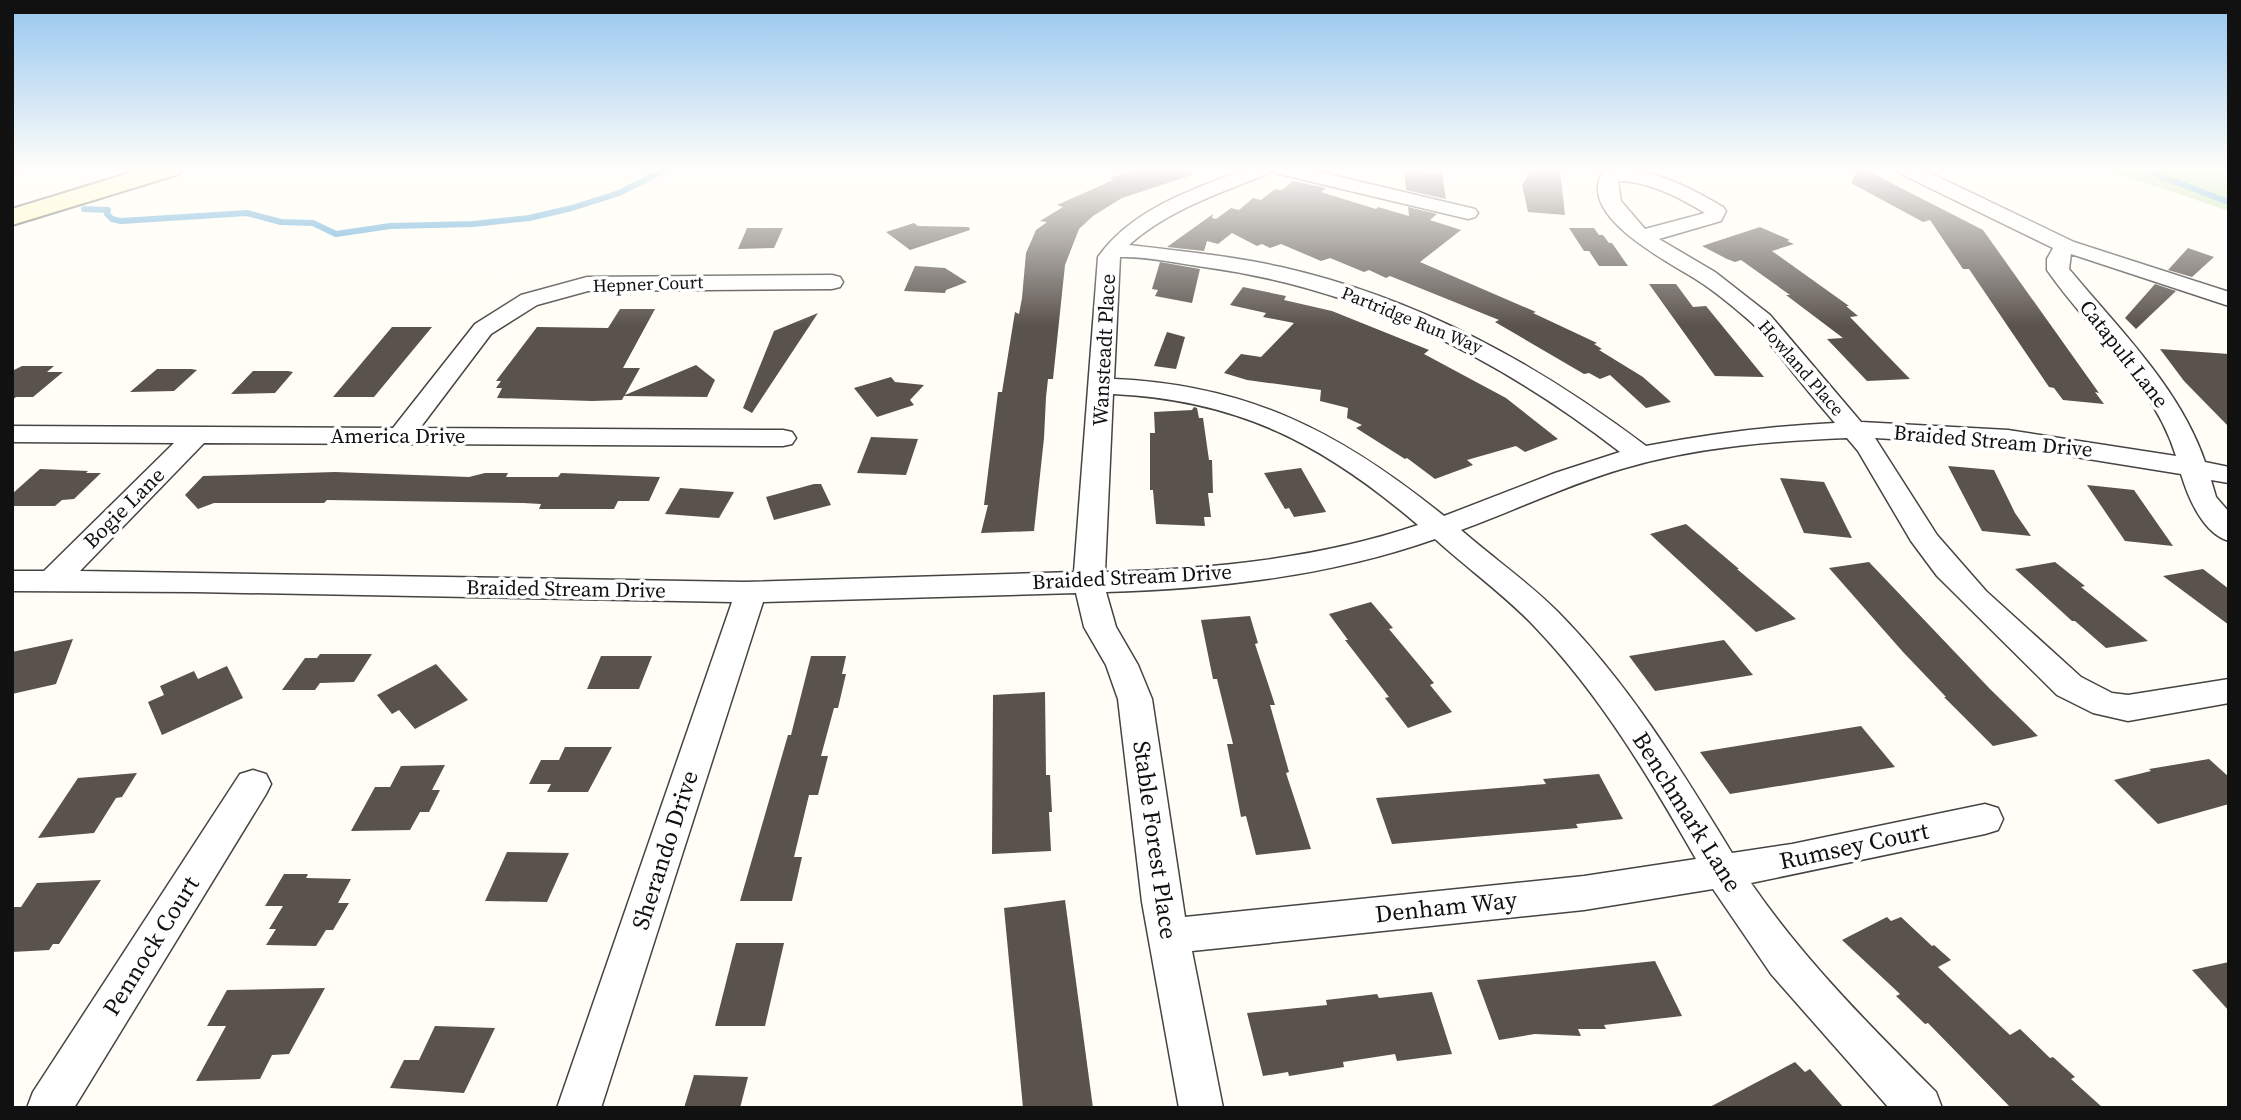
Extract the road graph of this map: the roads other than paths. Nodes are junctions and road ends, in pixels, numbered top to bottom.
1 (1145, 221) edge
2 (2015, 221) edge
3 (1641, 237) dead end
4 (2067, 246) junction
5 (1113, 248) junction
6 (832, 282) dead end
7 (2229, 299) edge
8 (1102, 386) junction
9 (1855, 431) junction
10 (12, 434) edge
11 (196, 436) junction
12 (400, 436) junction
13 (783, 438) dead end
14 (1641, 455) junction
15 (2193, 468) junction
16 (2229, 475) edge
17 (1441, 528) junction
18 (2229, 532) edge
19 (1089, 580) junction
20 (12, 581) edge
21 (52, 581) junction
22 (751, 592) junction
23 (2229, 691) edge
24 (253, 784) dead end
25 (1985, 819) dead end
26 (1723, 871) junction
27 (1169, 936) junction
28 (49, 1108) edge
29 (579, 1108) edge
30 (1201, 1108) edge
31 (1920, 1108) edge

1 - 5 street, Wansteadt Place
2 - 4 street
3 - 9 street, Howland Place
4 - 7 street
4 - 15 street, Catapult Lane
5 - 8 street, Wansteadt Place
5 - 14 street, Partridge Run Way
6 - 12 street, Hepner Court
8 - 17 street, Benchmark Lane
8 - 19 street, Wansteadt Place
9 - 14 street, Braided Stream Drive
9 - 15 street, Braided Stream Drive
9 - 23 street, Howland Place
10 - 11 street, America Drive
11 - 12 street, America Drive
11 - 21 street, Bogie Lane
12 - 13 street, America Drive
14 - 17 street, Braided Stream Drive
15 - 16 street, Braided Stream Drive
15 - 18 street
17 - 19 street, Braided Stream Drive
17 - 26 street, Benchmark Lane
19 - 22 street, Braided Stream Drive
19 - 27 street, Stable Forest Place
20 - 21 street, Braided Stream Drive
21 - 22 street, Braided Stream Drive
22 - 29 street, Sherando Drive
24 - 28 street, Pennock Court
25 - 26 street, Rumsey Court
26 - 27 street, Denham Way
26 - 31 street, Benchmark Lane
27 - 30 street, Stable Forest Place

